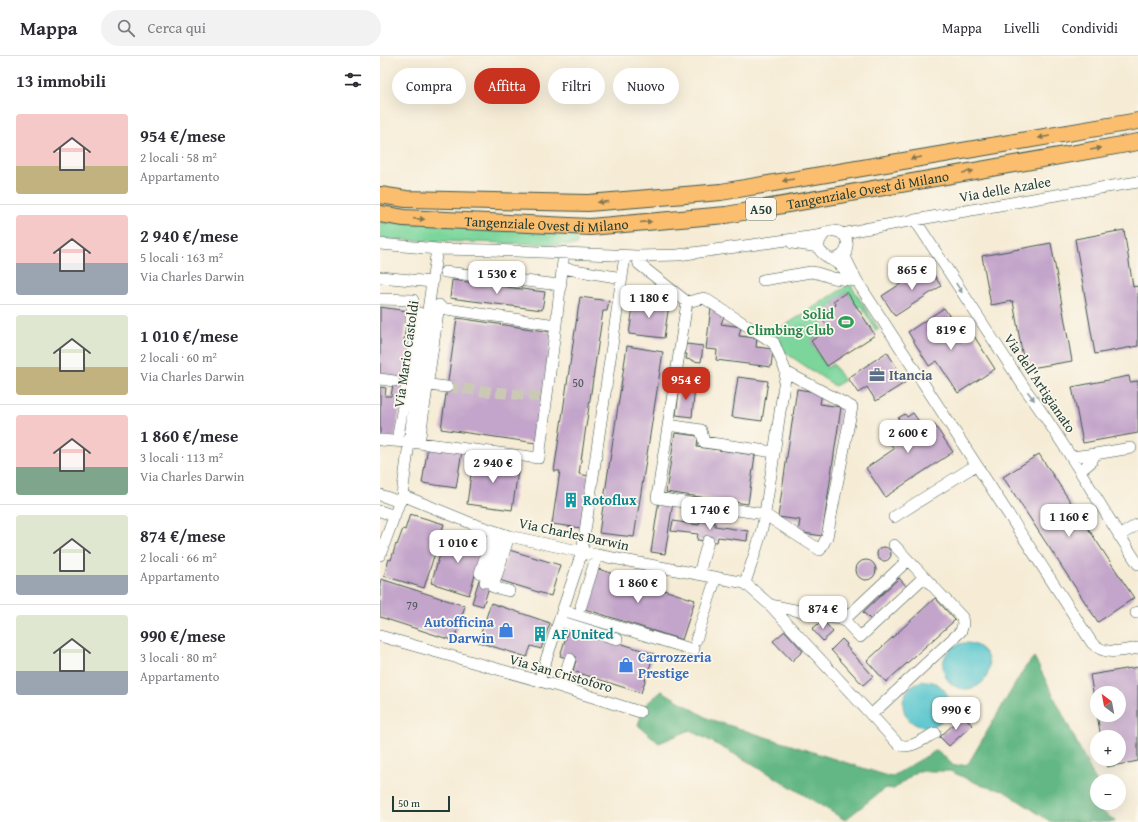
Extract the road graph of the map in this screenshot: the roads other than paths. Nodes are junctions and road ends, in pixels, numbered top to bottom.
1 (1138, 121) edge
2 (1138, 142) edge
3 (1138, 182) edge
4 (380, 195) edge
5 (380, 214) edge
6 (915, 220) junction
7 (823, 235) junction
8 (844, 237) junction
9 (781, 241) junction
10 (380, 244) edge
11 (819, 247) junction
12 (437, 249) junction
13 (564, 252) junction
14 (846, 252) junction
15 (625, 256) junction
16 (637, 256) junction
17 (829, 259) junction
18 (562, 268) junction
19 (445, 272) dead end
20 (380, 277) edge
21 (622, 278) junction
22 (763, 280) dead end
23 (857, 281) junction
24 (432, 282) junction
25 (560, 285) junction
26 (380, 299) edge
27 (687, 302) junction
28 (435, 306) junction
29 (556, 325) junction
30 (786, 372) junction
31 (380, 379) edge
32 (405, 382) junction
33 (428, 385) junction
34 (447, 387) tunnel mouth
35 (668, 425) junction
36 (380, 440) edge
37 (397, 441) junction
38 (414, 442) junction
39 (1131, 448) dead end
40 (774, 452) junction
41 (1095, 454) junction
42 (1072, 457) junction
43 (976, 465) junction
44 (1080, 471) junction
45 (380, 495) edge
46 (401, 498) junction
47 (380, 511) edge
48 (764, 514) junction
49 (395, 516) junction
50 (894, 517) dead end
51 (1138, 524) edge
52 (501, 534) junction
53 (1119, 536) junction
54 (708, 541) dead end
55 (894, 545) dead end
56 (582, 552) junction
57 (597, 555) junction
58 (380, 556) edge
59 (908, 560) junction
60 (1138, 564) edge
61 (700, 574) junction
62 (482, 575) dead end
63 (716, 577) junction
64 (924, 577) junction
65 (746, 583) junction
66 (509, 591) dead end
67 (770, 605) junction
68 (581, 606) dead end
69 (561, 615) junction
70 (844, 620) junction
71 (380, 636) edge
72 (617, 639) dead end
73 (1138, 648) edge
74 (570, 659) dead end
75 (539, 682) junction
76 (561, 687) junction
77 (640, 712) dead end
78 (871, 715) junction
79 (935, 733) dead end

1 -> 4 highway, Tangenziale Ovest di Milano / A50
5 -> 2 highway, Tangenziale Ovest di Milano / A50
3 - 6 street, Via delle Azalee
6 - 8 street, Via delle Azalee
6 -> 42 street, Via dell'Artigianato
7 - 8 street
7 - 9 street
7 - 11 street
8 - 14 street
9 - 11 street
9 - 16 street
10 - 12 street
11 - 17 street
12 - 13 street
12 - 24 street, Via Mario Castoldi
13 - 15 street
13 - 18 street
14 - 17 street
14 - 23 street
15 - 16 street
15 - 21 street
16 - 27 street
17 - 23 street
18 - 21 street
18 - 25 street
19 - 25 street
20 - 24 street
21 - 56 street
22 - 23 street
23 - 43 street
24 - 28 street, Via Mario Castoldi
25 - 29 street
26 - 32 street
27 - 30 street
27 - 35 street
28 - 29 street
28 - 32 street, Via Mario Castoldi
28 - 33 street
29 - 38 street
30 - 40 street
30 - 48 street
31 - 32 street
32 - 33 street
32 - 37 street
32 - 38 street, Via Mario Castoldi
33 - 34 street
33 - 38 street
35 - 40 street
35 - 48 street
36 - 37 street
37 - 38 street
38 - 46 street, Via Mario Castoldi
39 - 41 street
40 - 48 street
41 - 42 street
41 - 44 street
42 - 44 street, Via dell'Artigianato
43 - 50 street
43 - 73 street
44 - 53 street, Via dell'Artigianato
45 - 46 street, Via Charles Darwin
46 - 49 street, Via Mario Castoldi
46 - 52 street, Via Charles Darwin
47 - 49 street
48 - 65 street
49 - 58 street, Via Mario Castoldi
51 - 53 street
52 - 56 street, Via Charles Darwin
52 - 62 street
52 - 66 street
53 - 60 street, Via dell'Artigianato
54 - 61 street
55 - 59 street
56 - 57 street, Via Charles Darwin
56 - 69 street
57 - 61 street, Via Charles Darwin
57 - 68 street
59 - 64 street
59 - 70 street
61 - 63 street, Via Charles Darwin
63 - 65 street, Via Charles Darwin
63 - 69 street
64 - 70 street
64 - 78 street
65 - 67 street
67 - 70 street
67 - 78 street
69 - 72 street
69 - 75 street
71 - 75 street, Via San Cristoforo
74 - 76 street
75 - 76 street, Via San Cristoforo
76 - 77 street, Via San Cristoforo
78 - 79 street

